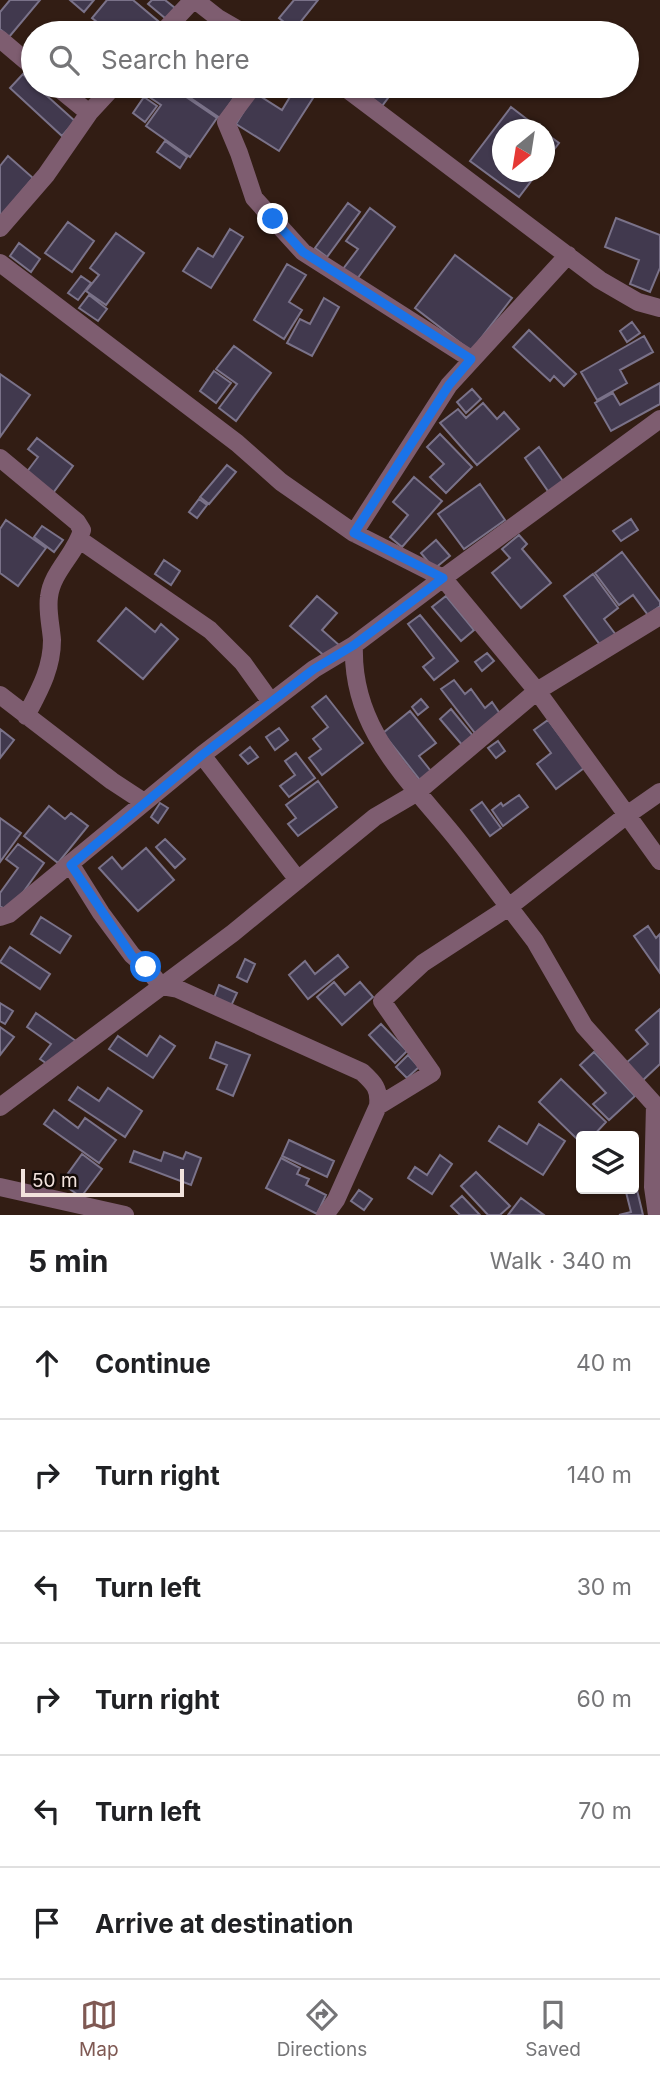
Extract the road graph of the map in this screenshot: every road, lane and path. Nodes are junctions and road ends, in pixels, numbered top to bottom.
1 (194, 0) edge
2 (174, 21) edge
3 (223, 21) edge
4 (0, 39) edge
5 (21, 57) edge
6 (71, 98) edge
7 (103, 98) edge
8 (244, 98) edge
9 (359, 98) edge
10 (89, 113) junction
11 (0, 228) edge
12 (568, 255) junction
13 (0, 263) edge
14 (660, 309) edge
15 (471, 359) junction
16 (660, 419) edge
17 (0, 458) edge
18 (354, 533) junction
19 (80, 540) junction
20 (443, 578) junction
21 (660, 617) edge
22 (354, 645) junction
23 (537, 691) junction
24 (0, 695) edge
25 (271, 702) junction
26 (26, 716) junction
27 (202, 755) junction
28 (660, 792) edge
29 (416, 793) junction
30 (144, 802) junction
31 (627, 814) junction
32 (660, 861) edge
33 (71, 865) junction
34 (298, 880) junction
35 (509, 907) junction
36 (0, 916) edge
37 (161, 986) junction
38 (378, 1106) junction
39 (0, 1107) edge
40 (657, 1108) edge
41 (0, 1187) edge
42 (73, 1209) edge
43 (125, 1215) edge
44 (325, 1215) edge
45 (657, 1215) edge

1 - 2 street
1 - 3 street
4 - 5 street
6 - 10 street
7 - 10 street
8 - 15 street
9 - 12 street
10 - 11 street
12 - 14 street
12 - 15 street
13 - 18 street
15 - 18 street
16 - 20 street
17 - 19 street
18 - 20 street
19 - 25 street
19 - 26 street
20 - 22 street
20 - 23 street
21 - 23 street
22 - 25 street
22 - 29 street
23 - 29 street
23 - 31 street
24 - 26 street
25 - 27 street
26 - 30 street
27 - 30 street
27 - 34 street
28 - 31 street
29 - 34 street
29 - 35 street
30 - 33 street
31 - 32 street
31 - 35 street
33 - 36 street
33 - 37 street
34 - 37 street
35 - 38 street
35 - 40 street
37 - 38 street
37 - 39 street
38 - 44 street
40 - 45 street
41 - 42 street
42 - 43 street

